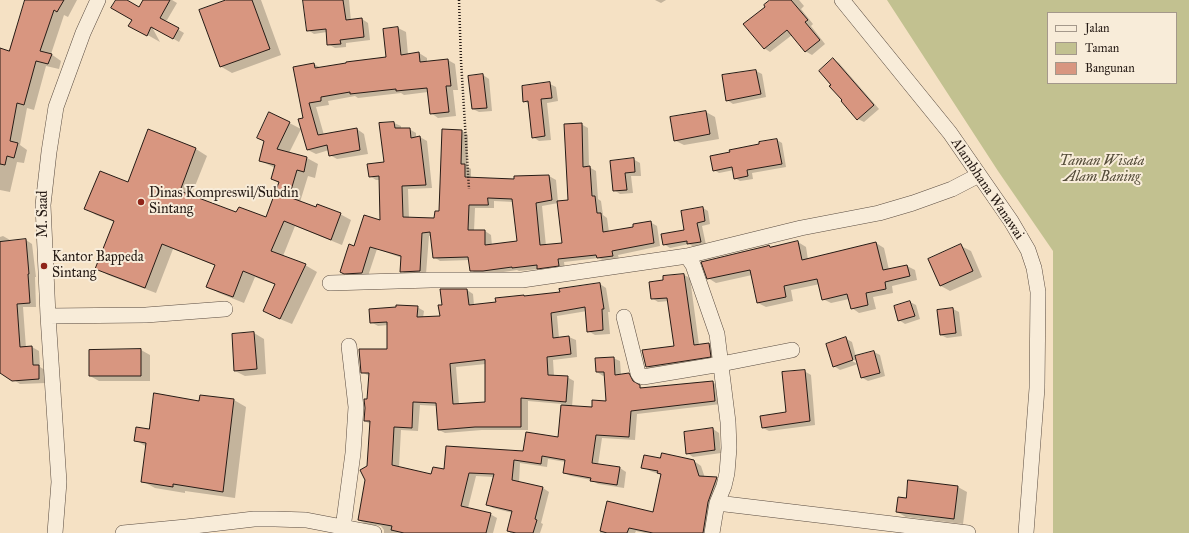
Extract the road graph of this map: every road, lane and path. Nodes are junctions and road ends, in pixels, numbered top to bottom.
1 (98, 0) edge
2 (459, 0) edge
3 (842, 0) edge
4 (979, 175) junction
5 (469, 189) dead end
6 (687, 256) junction
7 (330, 284) dead end
8 (224, 309) dead end
9 (48, 316) junction
10 (624, 317) dead end
11 (349, 346) dead end
12 (792, 350) dead end
13 (721, 364) junction
14 (717, 503) junction
15 (343, 528) junction
16 (55, 533) edge
17 (123, 533) edge
18 (374, 533) edge
19 (712, 533) edge
20 (968, 533) edge
21 (1026, 533) edge

1 - 9 street, M. Saad
2 - 5 path
3 - 4 street, Alambhana Wanawai
4 - 6 street
4 - 21 street, Alambhana Wanawai
6 - 7 street
6 - 13 street
8 - 9 street
9 - 16 street, M. Saad
10 - 13 street
11 - 15 street
12 - 13 street
13 - 14 street
14 - 19 street
14 - 20 street
15 - 17 street
15 - 18 street

